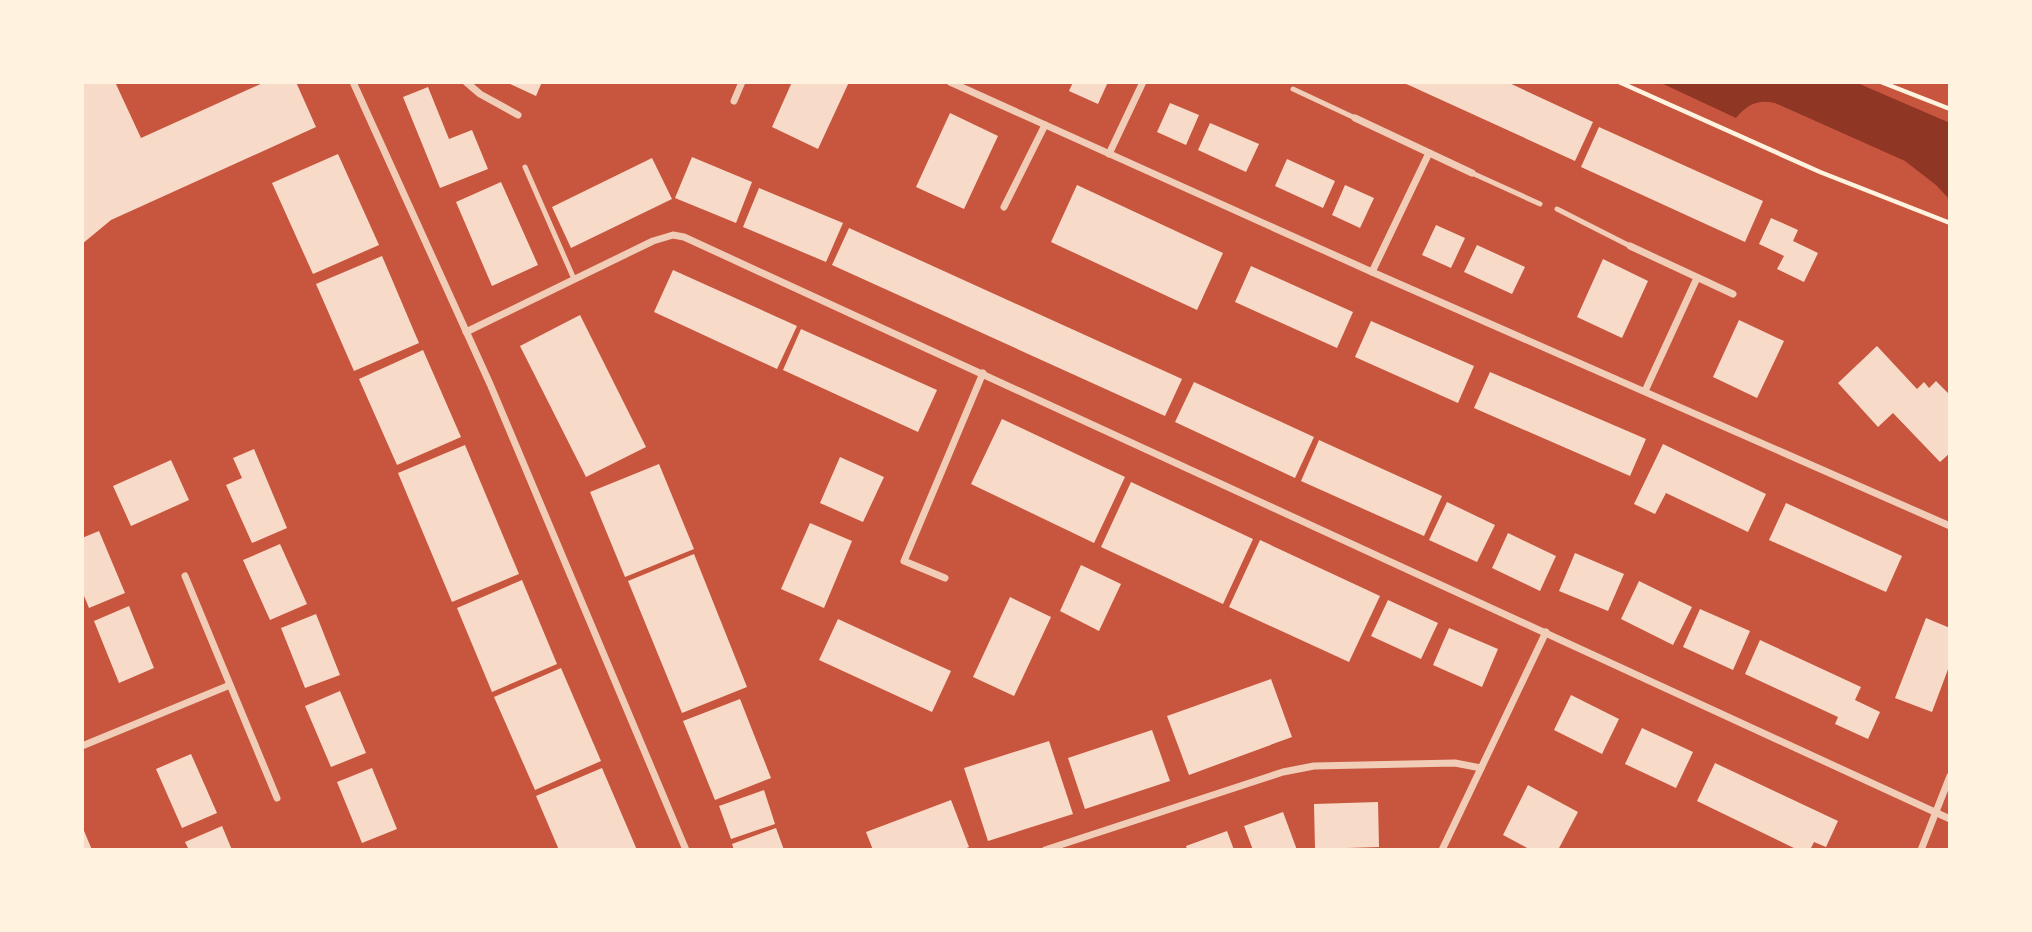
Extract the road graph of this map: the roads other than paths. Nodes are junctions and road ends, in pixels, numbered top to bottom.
1 (466, 82) edge
2 (742, 82) edge
3 (950, 82) edge
4 (1143, 82) edge
5 (357, 84) edge
6 (1293, 89) dead end
7 (734, 102) dead end
8 (518, 115) dead end
9 (1355, 118) joint
10 (1045, 125) junction
11 (1429, 153) junction
12 (1109, 154) junction
13 (525, 167) dead end
14 (1472, 173) joint
15 (1540, 204) dead end
16 (1004, 207) dead end
17 (1557, 209) dead end
18 (1630, 246) joint
19 (1372, 272) junction
20 (1697, 278) junction
21 (574, 279) junction
22 (1733, 293) dead end
23 (466, 332) junction
24 (983, 373) junction
25 (1645, 391) junction
26 (1950, 526) edge
27 (185, 576) dead end
28 (945, 578) dead end
29 (1546, 632) junction
30 (230, 685) junction
31 (82, 746) edge
32 (1481, 768) junction
33 (1950, 776) edge
34 (277, 798) dead end
35 (1935, 813) junction
36 (1950, 820) edge
37 (686, 850) edge
38 (1045, 850) edge
39 (1441, 850) edge
40 (1921, 850) edge

1 - 8 street
2 - 7 street
3 - 10 street
4 - 12 street
5 - 23 street
6 - 9 lane
9 - 11 street
10 - 12 street
10 - 16 street
11 - 14 street
11 - 19 street
12 - 19 street
13 - 21 lane
14 - 15 lane
17 - 18 lane
18 - 20 street
19 - 25 street
20 - 22 street
20 - 25 street
21 - 23 street
21 - 24 street
23 - 37 street
24 - 28 street
24 - 29 street
25 - 26 street
27 - 30 street
29 - 32 street
29 - 35 street
30 - 31 street
30 - 34 street
32 - 38 street
32 - 39 street
33 - 35 street
35 - 36 street
35 - 40 street

